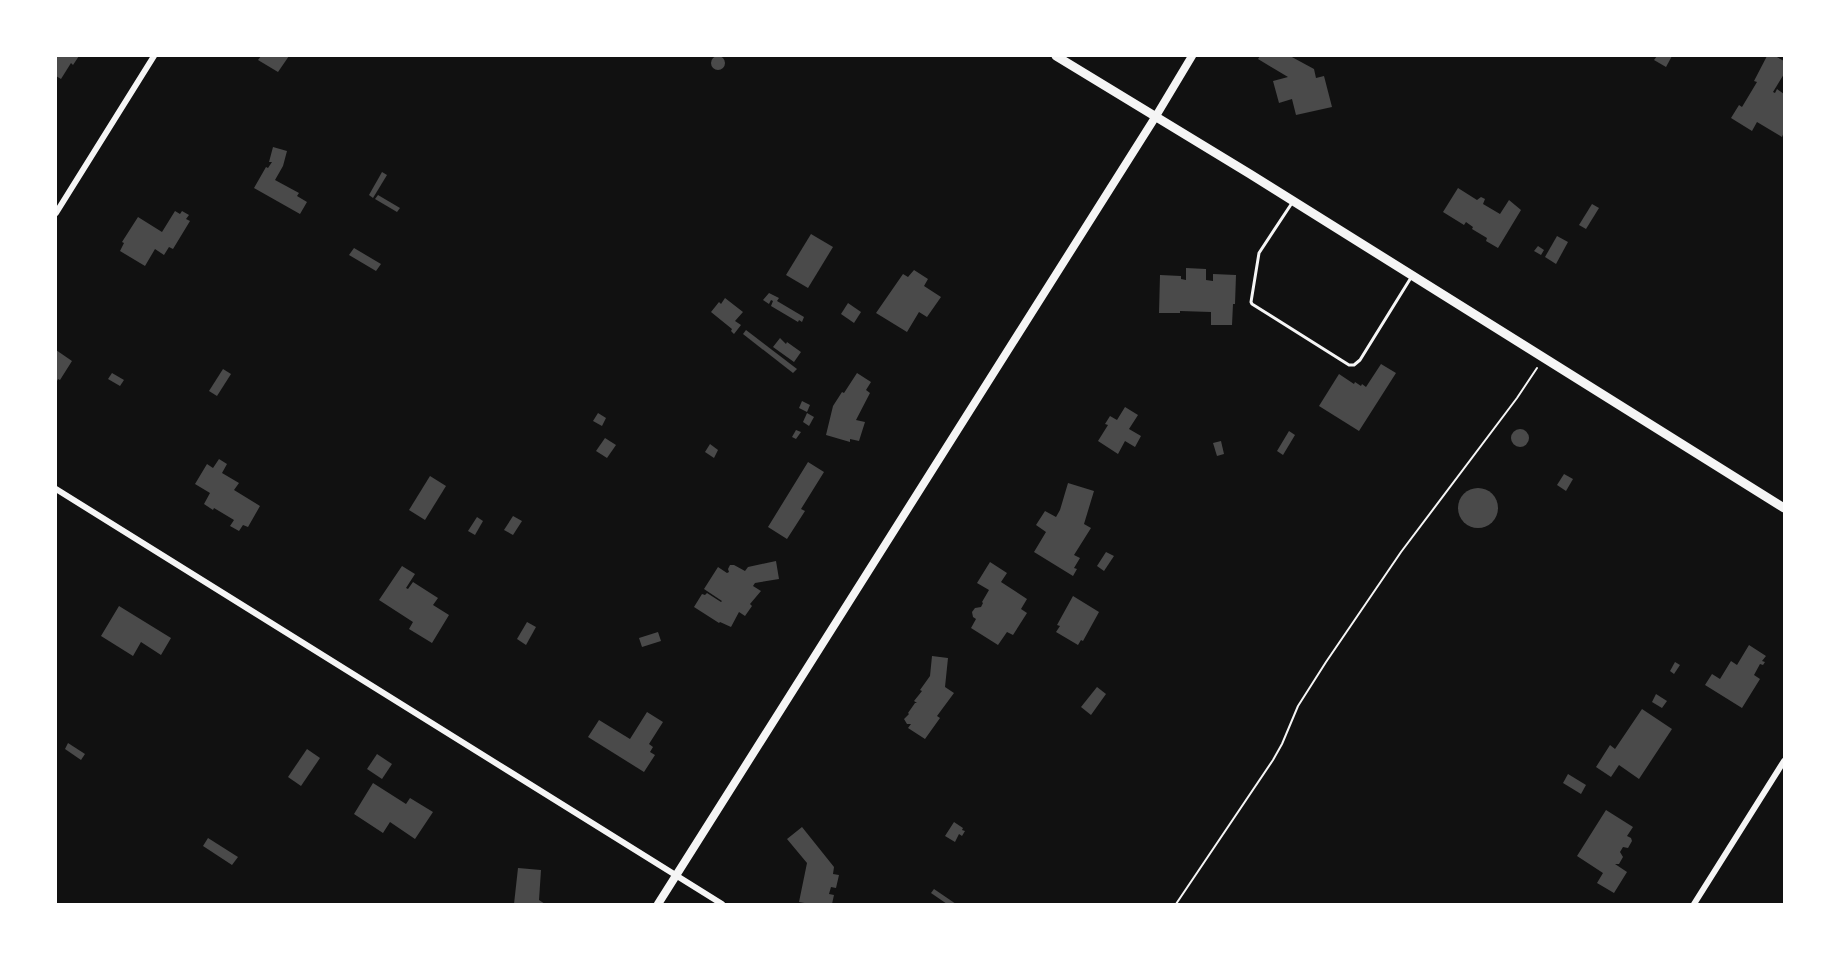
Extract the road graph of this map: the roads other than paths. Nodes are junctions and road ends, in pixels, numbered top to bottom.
1 (154, 56) edge
2 (1056, 56) edge
3 (1192, 56) edge
4 (1156, 116) junction
5 (1293, 201) junction
6 (56, 213) edge
7 (1413, 276) junction
8 (56, 489) edge
9 (1785, 508) edge
10 (1785, 760) edge
11 (676, 876) junction
12 (658, 904) edge
13 (722, 904) edge
14 (1694, 904) edge

1 - 6 street
2 - 4 main road
3 - 4 street
4 - 5 main road
4 - 11 street
5 - 7 main road
5 - 7 lane
7 - 9 main road
8 - 11 street
10 - 14 street
11 - 12 street
11 - 13 street

